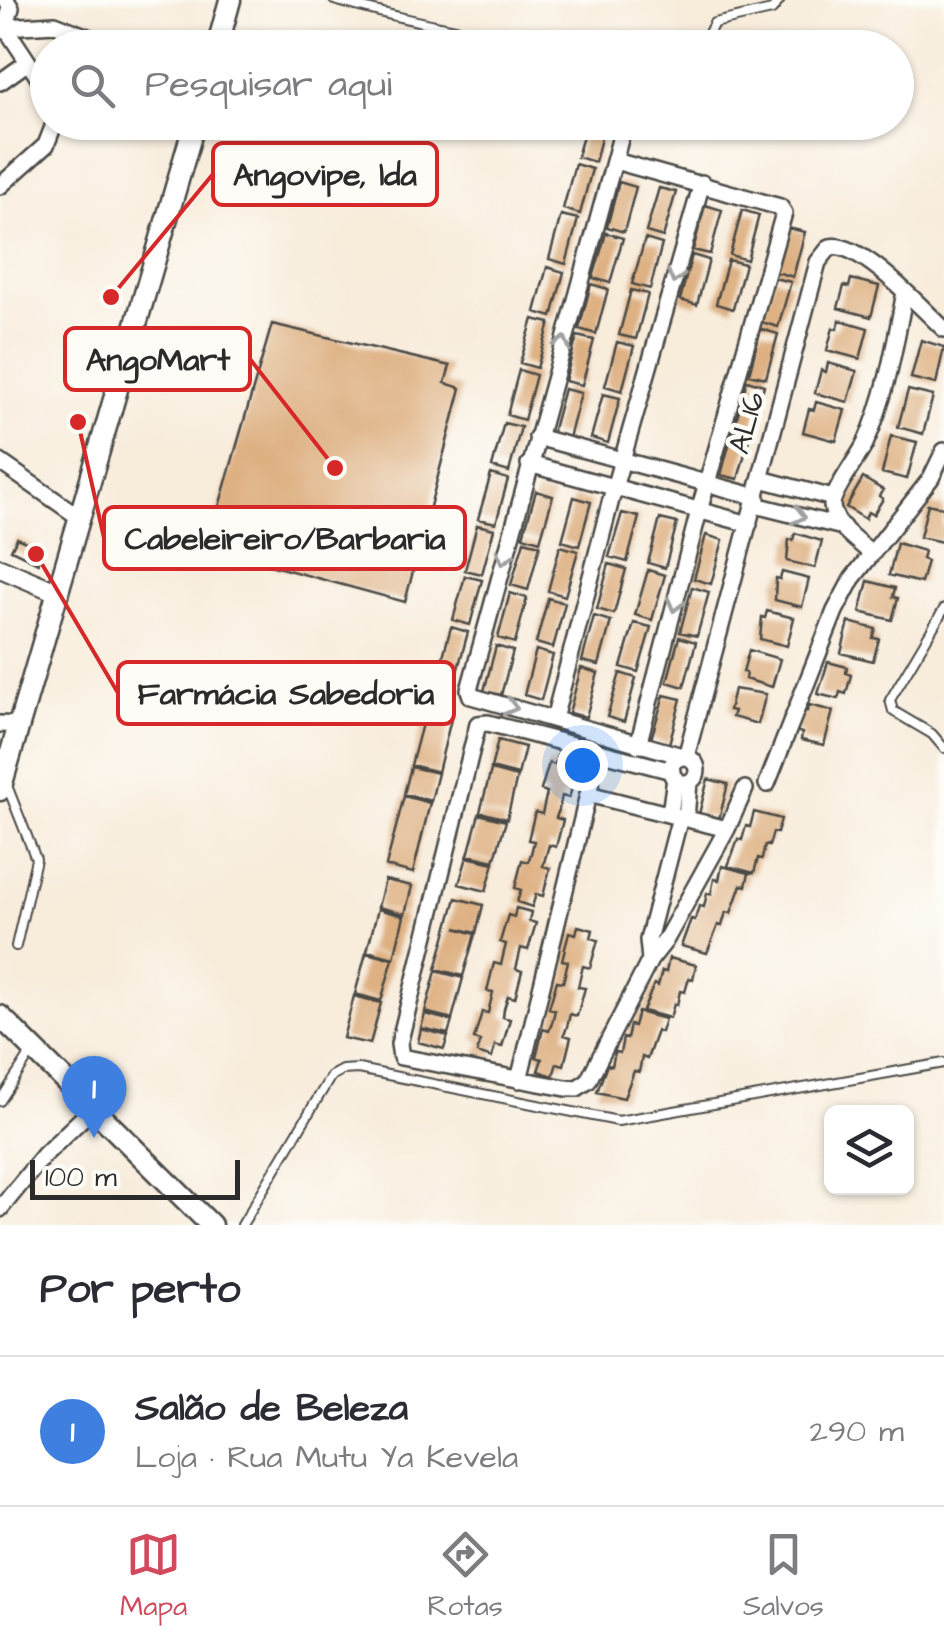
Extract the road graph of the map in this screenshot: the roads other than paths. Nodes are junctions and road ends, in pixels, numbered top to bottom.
1 (6, 0) edge
2 (230, 0) edge
3 (334, 0) edge
4 (780, 0) edge
5 (4, 26) junction
6 (70, 30) edge
7 (222, 30) edge
8 (458, 30) edge
9 (710, 30) edge
10 (28, 62) junction
11 (30, 65) edge
12 (0, 82) edge
13 (48, 140) edge
14 (191, 140) edge
15 (620, 140) edge
16 (615, 161) junction
17 (702, 183) junction
18 (0, 186) edge
19 (904, 292) junction
20 (944, 330) edge
21 (537, 437) junction
22 (944, 451) edge
23 (622, 461) junction
24 (0, 462) edge
25 (530, 464) junction
26 (761, 479) junction
27 (707, 484) junction
28 (614, 488) junction
29 (833, 498) junction
30 (756, 501) junction
31 (699, 511) junction
32 (79, 517) junction
33 (749, 524) junction
34 (843, 528) junction
35 (872, 554) junction
36 (0, 568) edge
37 (59, 592) junction
38 (944, 609) edge
39 (554, 719) junction
40 (9, 724) edge
41 (638, 745) junction
42 (944, 748) edge
43 (598, 753) junction
44 (686, 757) junction
45 (678, 777) junction
46 (2, 784) edge
47 (767, 784) dead end
48 (744, 789) dead end
49 (588, 794) junction
50 (679, 817) junction
51 (727, 829) junction
52 (16, 946) dead end
53 (650, 960) junction
54 (0, 1016) edge
55 (33, 1050) junction
56 (944, 1063) edge
57 (518, 1080) junction
58 (0, 1101) edge
59 (92, 1109) junction
60 (0, 1209) edge
61 (204, 1223) edge
62 (242, 1225) edge

1 - 5 street
2 - 7 main road
3 - 8 lane
4 - 9 lane
5 - 6 street
5 - 10 street
10 - 11 street
10 - 12 street
13 - 18 street
14 - 32 main road
15 - 16 street
16 - 17 street
21 -> 16 street
17 -> 23 street
17 - 27 street
19 - 20 street, AL16
19 - 26 street, AL16
19 - 29 street
21 - 23 street
21 - 25 street
22 - 35 street
23 - 27 street
23 - 28 street
24 - 32 street
25 - 28 street
25 -> 39 street
26 - 29 street
26 - 30 street, AL16
27 - 30 street
27 - 31 street
28 - 31 street
28 - 39 street
29 - 34 street
30 - 33 street, AL16
30 -> 34 street
31 - 33 street
31 -> 41 street
32 - 37 main road
33 - 44 street, AL16
34 - 35 street
35 - 47 street
36 - 37 street
37 - 40 main road
38 - 42 lane
39 - 41 street
40 - 46 main road
41 - 44 street
43 - 45 street
43 - 49 street
43 - 57 street
44 - 45 street, AL16
45 - 50 street
46 - 52 lane
48 - 51 street
49 - 50 street
49 - 57 street
50 - 51 street
50 - 53 street
51 - 53 street
53 - 57 street
54 - 55 main road
55 - 58 lane
55 - 59 main road
56 - 62 lane
59 - 60 street
59 - 61 main road

